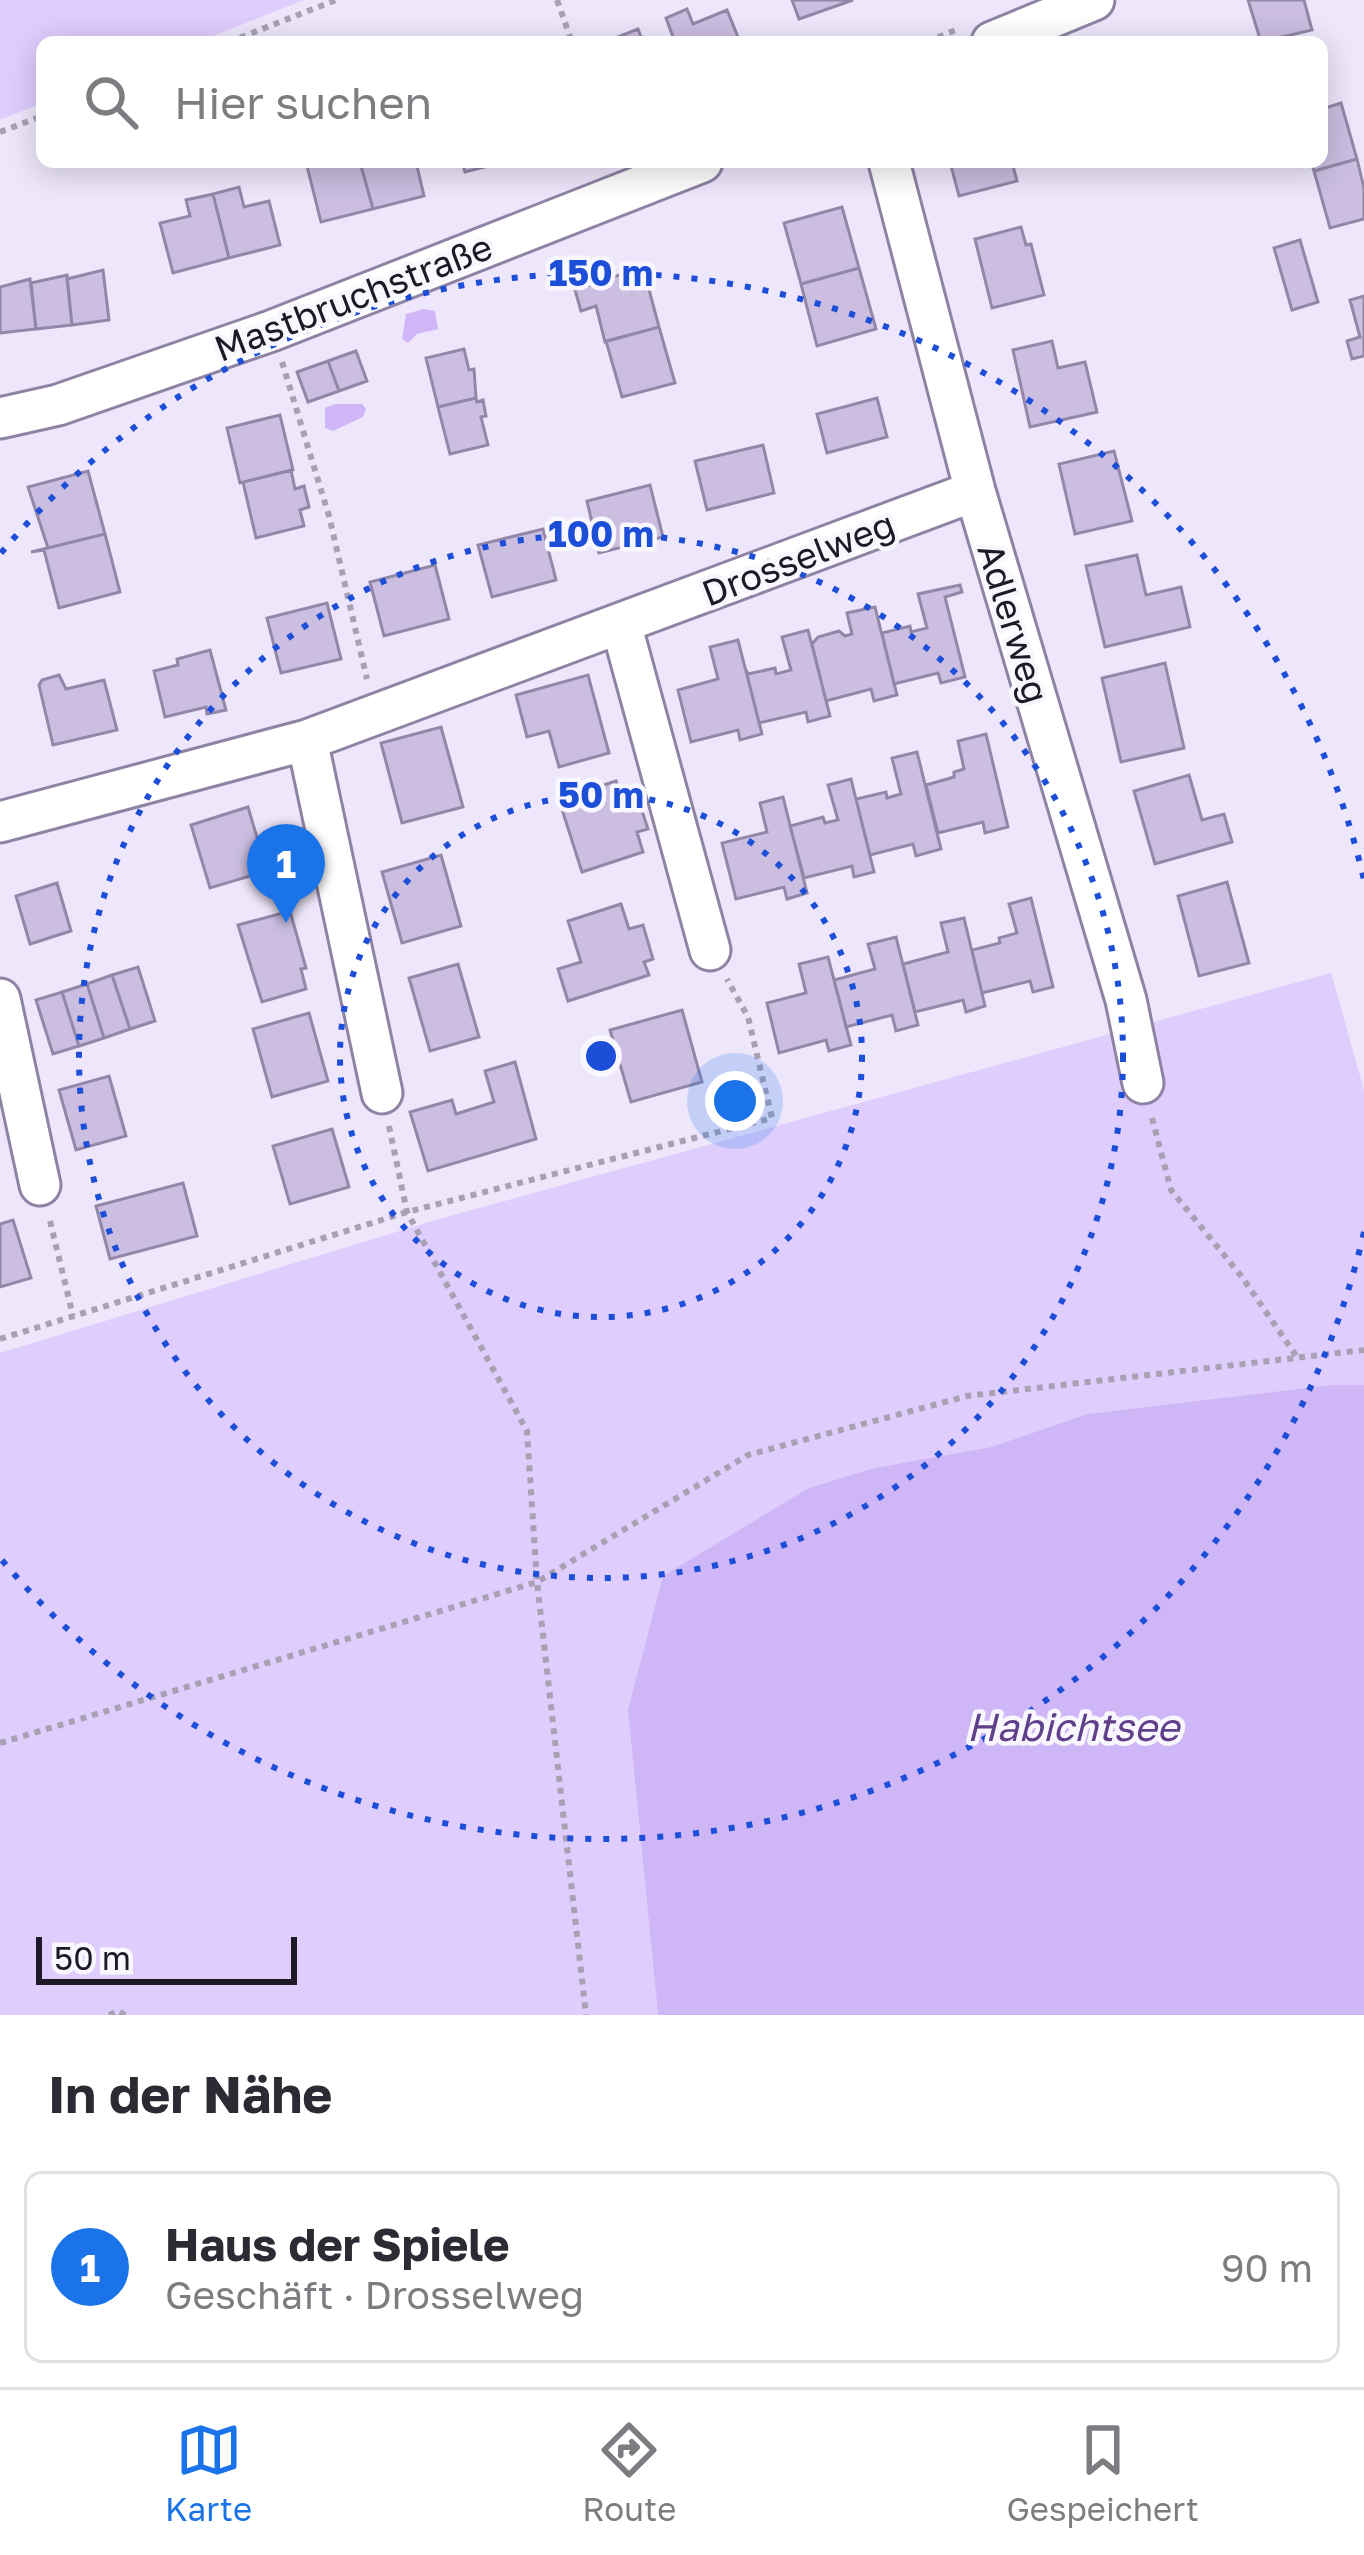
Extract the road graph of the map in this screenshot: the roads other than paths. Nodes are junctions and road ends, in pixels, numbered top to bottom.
1 (1094, 0) edge
2 (1007, 36) edge
3 (687, 168) edge
4 (891, 168) edge
5 (0, 418) edge
6 (975, 491) junction
7 (621, 625) junction
8 (307, 740) junction
9 (0, 822) edge
10 (710, 950) road end
11 (0, 999) edge
12 (1143, 1083) road end
13 (382, 1094) road end
14 (40, 1185) road end

1 - 2 street
3 - 5 street, Mastbruchstraße
4 - 6 street, Adlerweg
6 - 7 street, Drosselweg
6 - 12 street, Adlerweg
7 - 8 street, Drosselweg
7 - 10 street
8 - 9 street, Drosselweg
8 - 13 street
11 - 14 street

